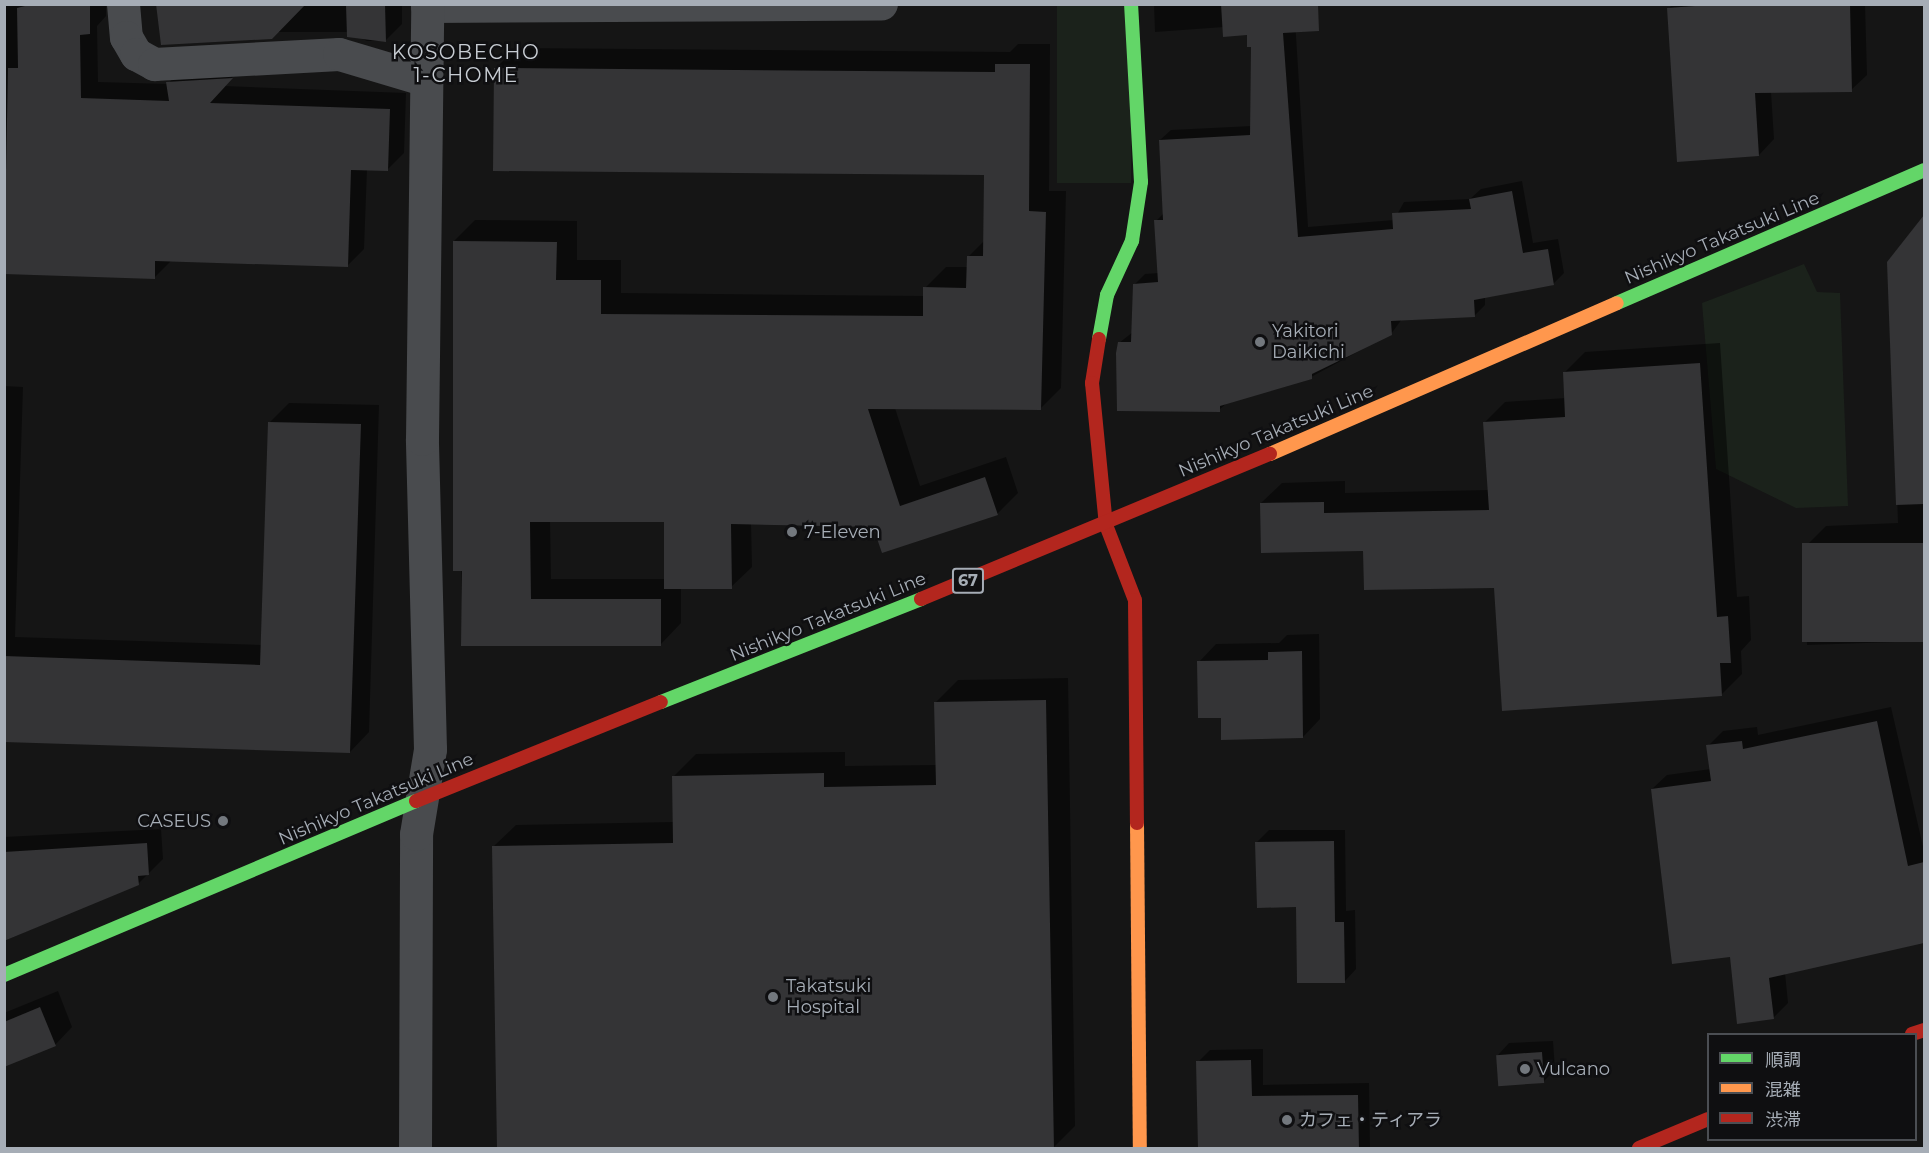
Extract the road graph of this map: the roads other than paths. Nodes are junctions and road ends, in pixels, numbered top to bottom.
1 (123, 4) edge
2 (881, 4) edge
3 (1131, 4) edge
4 (428, 5) edge
5 (426, 80) junction
6 (1924, 170) edge
7 (1106, 525) junction
8 (422, 798) junction
9 (4, 975) edge
10 (1707, 1119) edge
11 (415, 1149) edge
12 (1140, 1149) edge
13 (1639, 1149) edge

1 - 5 street
2 - 4 street
3 - 7 main road
4 - 5 street
5 - 8 street
6 - 7 main road, Nishikyo Takatsuki Line / 67
7 - 8 main road, Nishikyo Takatsuki Line / 67
7 - 12 main road
8 - 9 main road, Nishikyo Takatsuki Line / 67
8 - 11 street
10 - 13 main road

